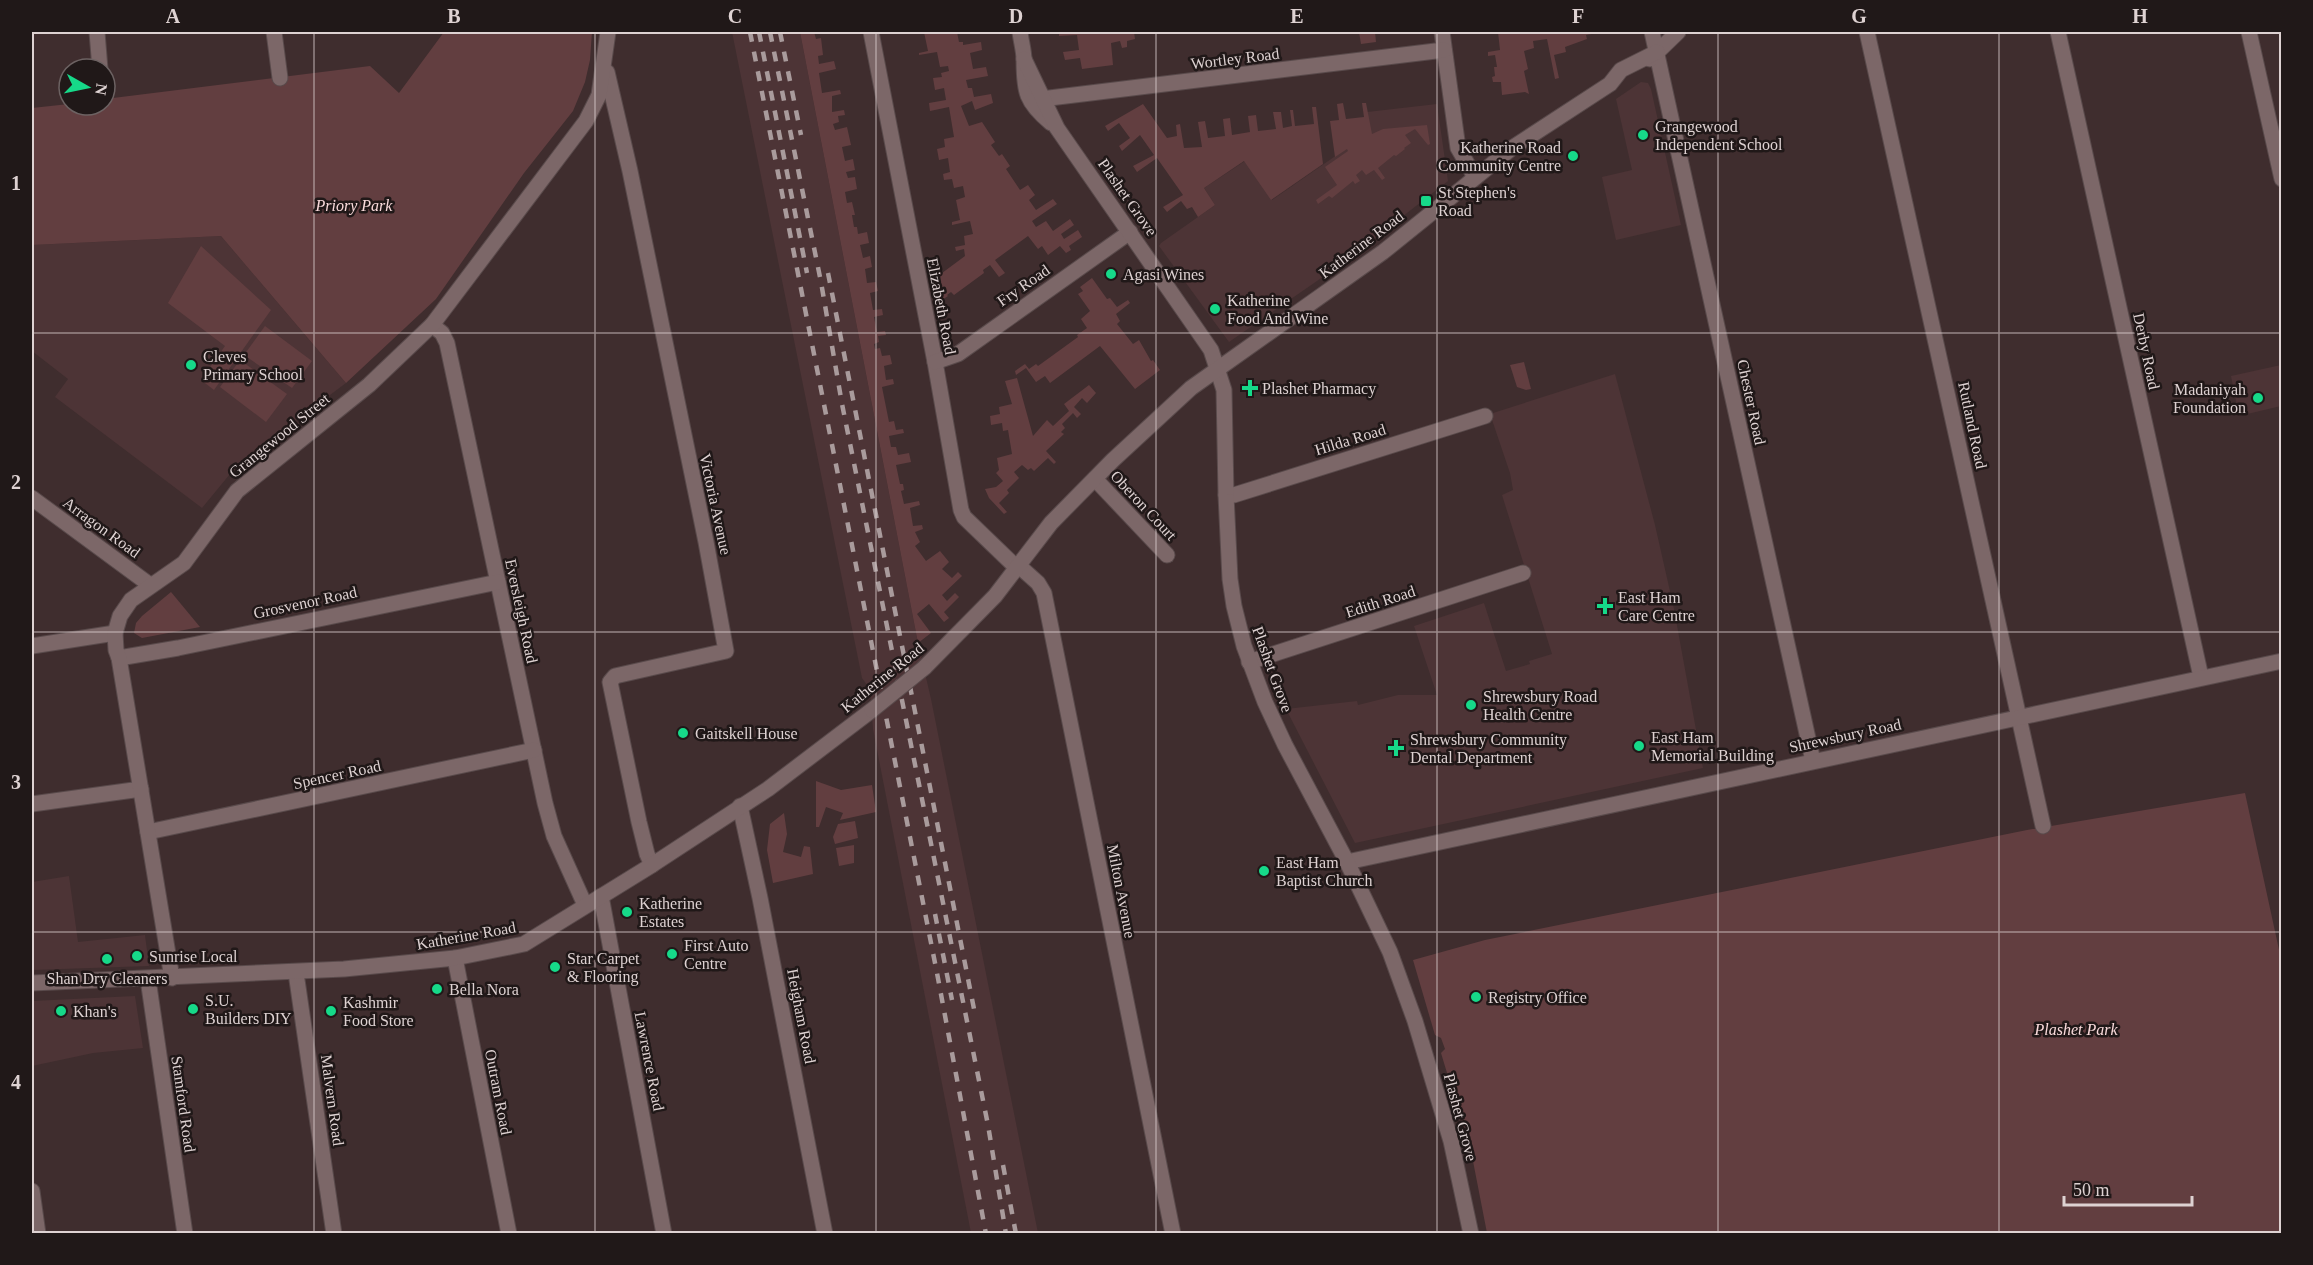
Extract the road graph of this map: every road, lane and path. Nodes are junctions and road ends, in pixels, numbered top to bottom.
1 (97, 32) edge
2 (274, 32) edge
3 (608, 32) edge
4 (871, 32) edge
5 (1020, 32) edge
6 (1442, 32) edge
7 (1652, 32) edge
8 (1678, 32) edge
9 (1867, 32) edge
10 (2058, 32) edge
11 (2249, 32) edge
12 (1444, 50) junction
13 (1657, 52) junction
14 (99, 57) edge
15 (605, 63) junction
16 (280, 78) dead end
17 (1036, 99) junction
18 (1475, 177) junction
19 (2282, 179) edge
20 (1130, 232) junction
21 (432, 325) junction
22 (935, 362) junction
23 (1218, 368) junction
24 (1485, 416) dead end
25 (1095, 479) junction
26 (1226, 495) junction
27 (32, 498) edge
28 (1167, 555) dead end
29 (1017, 566) junction
30 (1523, 573) dead end
31 (498, 582) junction
32 (150, 585) junction
33 (115, 633) junction
34 (32, 646) edge
35 (119, 658) junction
36 (2282, 661) edge
37 (1249, 662) junction
38 (2201, 677) junction
39 (2018, 716) junction
40 (534, 750) junction
41 (1813, 761) junction
42 (141, 789) junction
43 (32, 804) edge
44 (740, 806) junction
45 (2043, 826) dead end
46 (148, 832) junction
47 (1347, 862) junction
48 (652, 865) junction
49 (601, 896) junction
50 (585, 905) junction
51 (455, 958) junction
52 (296, 973) junction
53 (172, 978) junction
54 (148, 979) junction
55 (32, 983) edge
56 (32, 1191) edge
57 (38, 1233) edge
58 (185, 1233) edge
59 (334, 1233) edge
60 (509, 1233) edge
61 (664, 1233) edge
62 (825, 1233) edge
63 (1173, 1233) edge
64 (1471, 1233) edge

1 - 14 street
2 - 16 street
3 - 15 street, Grangewood Street
4 - 22 street, Elizabeth Road
5 - 17 street, Plashet Grove
6 - 12 street
7 - 13 street, Chester Road
8 - 13 street, Katherine Road
9 - 39 street, Rutland Road
10 - 38 street, Derby Road
11 - 19 street
12 - 17 street, Wortley Road
12 - 18 street
13 - 18 street, Katherine Road
13 - 41 street, Chester Road
15 - 21 street, Grangewood Street
15 - 48 street, Victoria Avenue
17 - 20 street, Plashet Grove
18 - 23 street, Katherine Road
20 - 22 street, Fry Road
20 - 23 street, Plashet Grove
21 - 31 street, Eversleigh Road
21 - 32 street, Grangewood Street
22 - 29 street, Elizabeth Road
23 - 25 street, Katherine Road
23 - 26 street, Plashet Grove
24 - 26 street, Hilda Road
25 - 28 street, Oberon Court
25 - 29 street, Katherine Road
26 - 37 street, Plashet Grove
27 - 32 street, Arragon Road
29 - 44 street, Katherine Road, bridge
29 - 63 street, Milton Avenue
30 - 37 street, Edith Road
31 - 35 street, Grosvenor Road
31 - 40 street, Eversleigh Road
32 - 33 street, Grangewood Street
33 - 34 street
33 - 35 street
35 - 42 street
36 - 38 street, Shrewsbury Road
37 - 47 street, Plashet Grove
38 - 39 street, Shrewsbury Road
39 - 41 street, Shrewsbury Road
39 - 45 street, Rutland Road
40 - 46 street, Spencer Road
40 - 50 street, Eversleigh Road
41 - 47 street, Shrewsbury Road
42 - 43 street
42 - 46 street
44 - 48 street, Katherine Road
44 - 62 street, Heigham Road
46 - 53 street
47 - 64 street, Plashet Grove
48 - 49 street, Katherine Road
49 - 50 street, Katherine Road
49 - 61 street, Lawrence Road
50 - 51 street, Katherine Road
51 - 52 street, Katherine Road
51 - 60 street, Outram Road
52 - 53 street, Katherine Road
52 - 59 street, Malvern Road
53 - 54 street, Katherine Road
54 - 55 street, Katherine Road
54 - 58 street, Stamford Road
56 - 57 street

